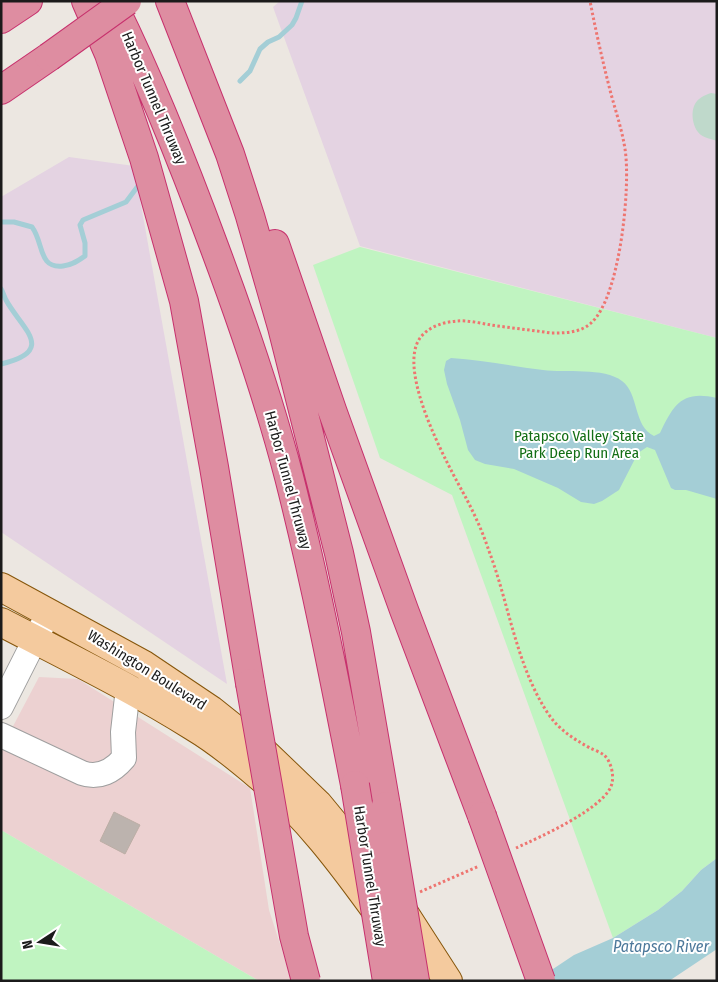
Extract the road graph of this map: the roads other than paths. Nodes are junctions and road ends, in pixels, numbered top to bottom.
1 (86, 1) edge
2 (111, 1) edge
3 (127, 1) edge
4 (170, 1) edge
5 (26, 3) edge
6 (1, 19) edge
7 (1, 90) edge
8 (230, 154) junction
9 (1, 587) edge
10 (49, 612) junction
11 (1, 622) edge
12 (35, 640) junction
13 (128, 688) junction
14 (1, 707) edge
15 (1, 735) edge
16 (399, 917) junction
17 (306, 981) edge
18 (387, 981) edge
19 (415, 981) edge
20 (422, 981) edge
21 (448, 981) edge
22 (541, 981) edge

1 - 17 highway, bridge
2 - 18 highway, Harbor Tunnel Thruway, bridge
3 - 7 highway, bridge
4 - 8 highway, Harbor Tunnel Thruway
5 - 6 highway
8 - 19 highway, Harbor Tunnel Thruway, bridge
8 - 22 highway, bridge
9 - 10 main road, Washington Boulevard
10 - 12 street
10 - 16 main road, Washington Boulevard
11 - 12 main road, Washington Boulevard
12 - 13 main road, Washington Boulevard
12 - 14 street
13 - 15 street
13 - 16 main road, Washington Boulevard
16 - 20 main road, Washington Boulevard, bridge
16 - 21 main road, Washington Boulevard

